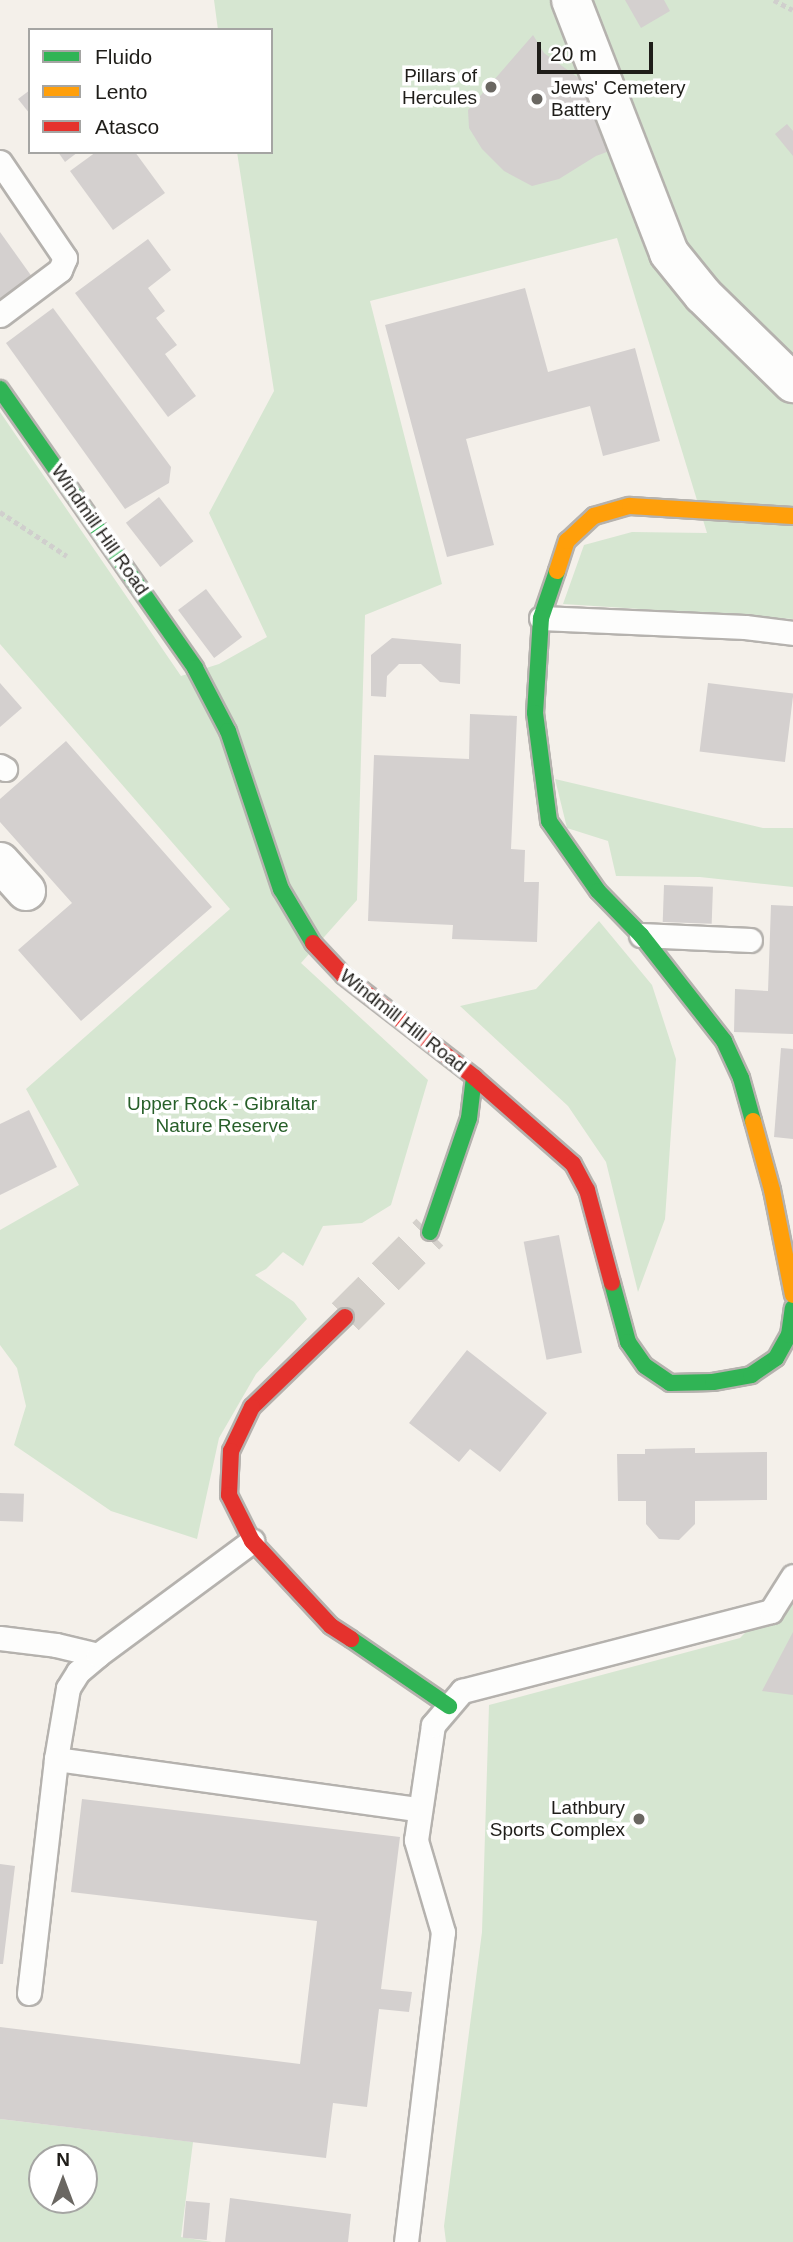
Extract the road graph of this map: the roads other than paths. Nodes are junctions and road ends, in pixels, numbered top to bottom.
1 (571, 0) edge
2 (0, 162) edge
3 (0, 315) edge
4 (793, 383) edge
5 (0, 388) edge
6 (793, 516) edge
7 (541, 618) junction
8 (793, 633) edge
9 (641, 935) junction
10 (750, 940) dead end
11 (474, 1077) junction
12 (430, 1232) tunnel mouth
13 (793, 1295) edge
14 (793, 1308) edge
15 (345, 1317) tunnel mouth
16 (252, 1541) junction
17 (793, 1576) edge
18 (0, 1638) edge
19 (97, 1655) junction
20 (449, 1706) junction
21 (57, 1759) junction
22 (409, 1808) dead end
23 (29, 1993) dead end
24 (406, 2242) edge

1 - 4 street
2 - 3 lane
5 - 11 street, Windmill Hill Road
6 - 7 street
7 - 8 lane
7 - 9 street
9 - 10 lane
9 - 13 street
11 - 12 street
11 - 14 street, Windmill Hill Road
15 - 16 street
16 - 19 lane
16 - 20 street
17 - 20 lane
18 - 19 lane
19 - 21 lane
20 - 24 lane
21 - 22 lane
21 - 23 lane

